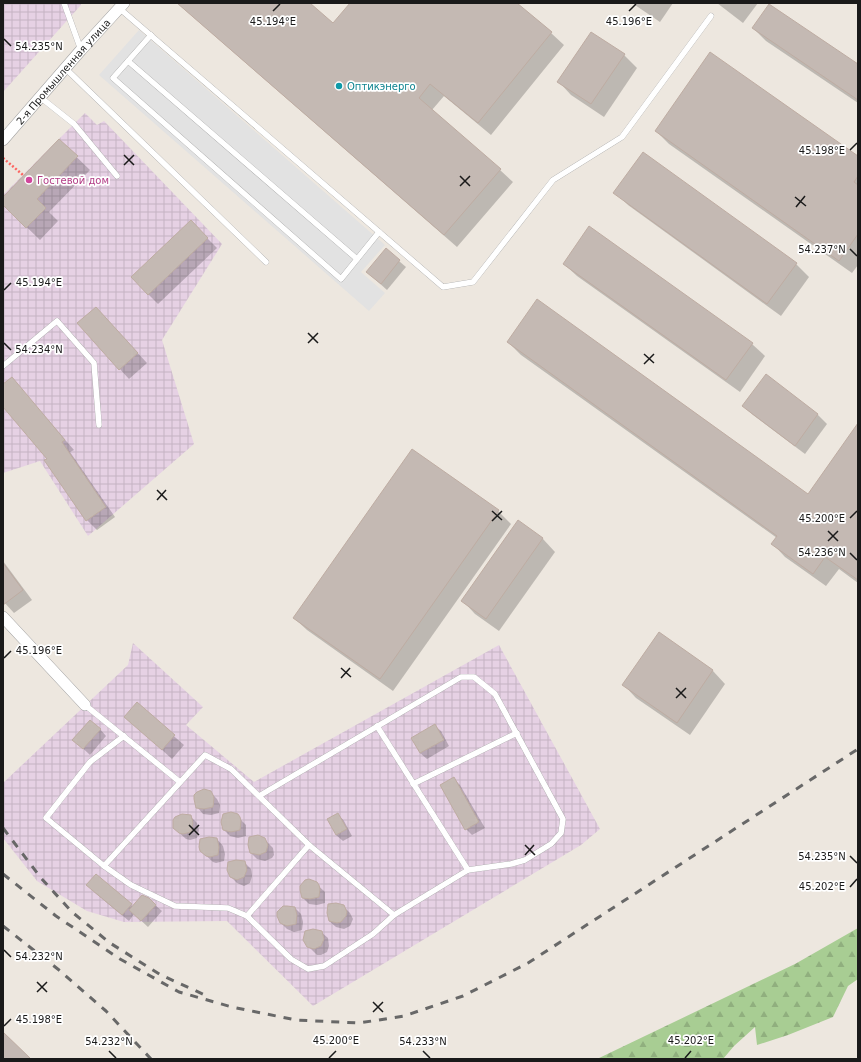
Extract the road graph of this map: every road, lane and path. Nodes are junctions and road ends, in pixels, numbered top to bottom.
1 (64, 3) edge
2 (122, 6) edge
3 (712, 16) dead end
4 (151, 35) junction
5 (81, 50) junction
6 (128, 61) junction
7 (65, 68) junction
8 (40, 97) junction
9 (3, 140) edge
10 (3, 158) edge
11 (23, 175) dead end
12 (117, 176) dead end
13 (379, 232) junction
14 (356, 259) junction
15 (266, 262) dead end
16 (3, 366) edge
17 (99, 425) dead end
18 (3, 617) edge
19 (85, 706) joint
20 (377, 726) junction
21 (517, 733) junction
22 (124, 736) junction
23 (180, 782) junction
24 (413, 784) junction
25 (258, 796) junction
26 (309, 845) junction
27 (104, 866) junction
28 (468, 870) junction
29 (394, 915) junction
30 (247, 916) junction

1 - 5 lane
2 - 4 lane
2 - 5 street, 2-я Промышленная улица
3 - 13 lane
4 - 6 lane
4 - 13 lane
5 - 7 street, 2-я Промышленная улица
6 - 14 lane
6 - 14 lane
7 - 8 street, 2-я Промышленная улица
7 - 15 lane
8 - 9 street, 2-я Промышленная улица
8 - 12 lane
10 - 11 path
13 - 14 lane
16 - 17 lane
18 - 19 street
19 - 22 lane
20 - 21 lane
20 - 24 lane
20 - 25 lane
21 - 24 lane
21 - 28 lane
22 - 23 lane
22 - 27 lane
23 - 25 lane
23 - 27 lane
24 - 28 lane
25 - 26 lane
26 - 29 lane
26 - 30 lane
27 - 30 lane
28 - 29 lane
29 - 30 lane

